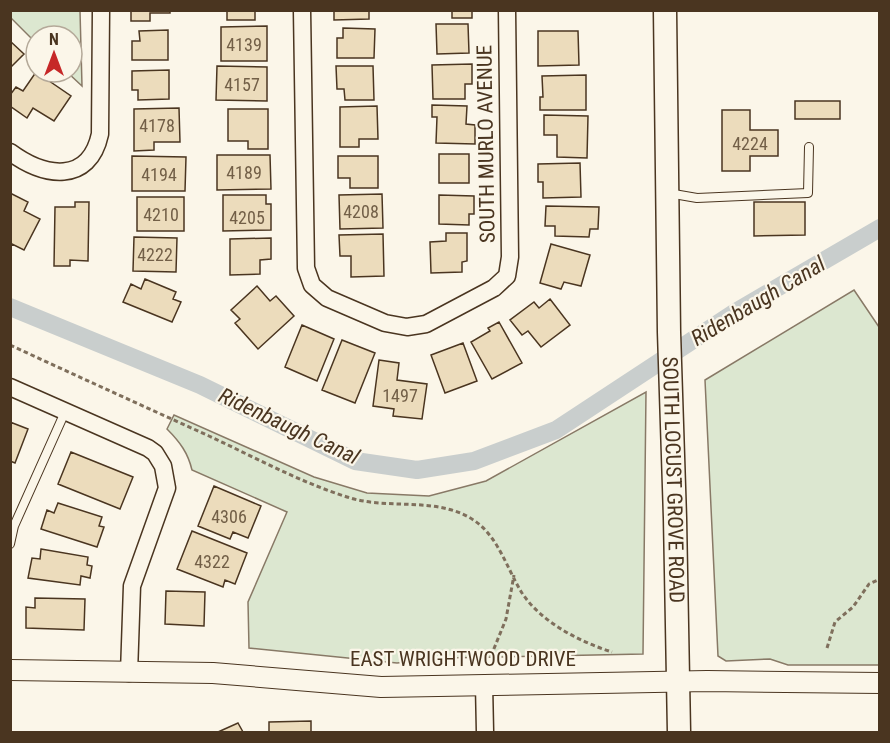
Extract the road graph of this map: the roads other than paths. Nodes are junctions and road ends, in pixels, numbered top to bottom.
1 (101, 10) edge
2 (302, 10) edge
3 (507, 10) edge
4 (665, 10) edge
5 (809, 147) dead end
6 (10, 152) edge
7 (668, 192) junction
8 (10, 387) edge
9 (65, 412) junction
10 (10, 544) edge
11 (10, 670) edge
12 (129, 673) junction
13 (677, 681) junction
14 (879, 683) edge
15 (484, 684) junction
16 (485, 732) edge
17 (679, 732) edge

1 - 6 street
2 - 3 street, SOUTH MURLO AVENUE
4 - 7 main road, SOUTH LOCUST GROVE ROAD
5 - 7 lane
7 - 13 main road, SOUTH LOCUST GROVE ROAD
8 - 9 street
9 - 10 lane
9 - 12 street
11 - 12 street, EAST WRIGHTWOOD DRIVE
12 - 15 street, EAST WRIGHTWOOD DRIVE
13 - 14 street, EAST WRIGHTWOOD DRIVE
13 - 15 street, EAST WRIGHTWOOD DRIVE
13 - 17 main road, SOUTH LOCUST GROVE ROAD
15 - 16 street

